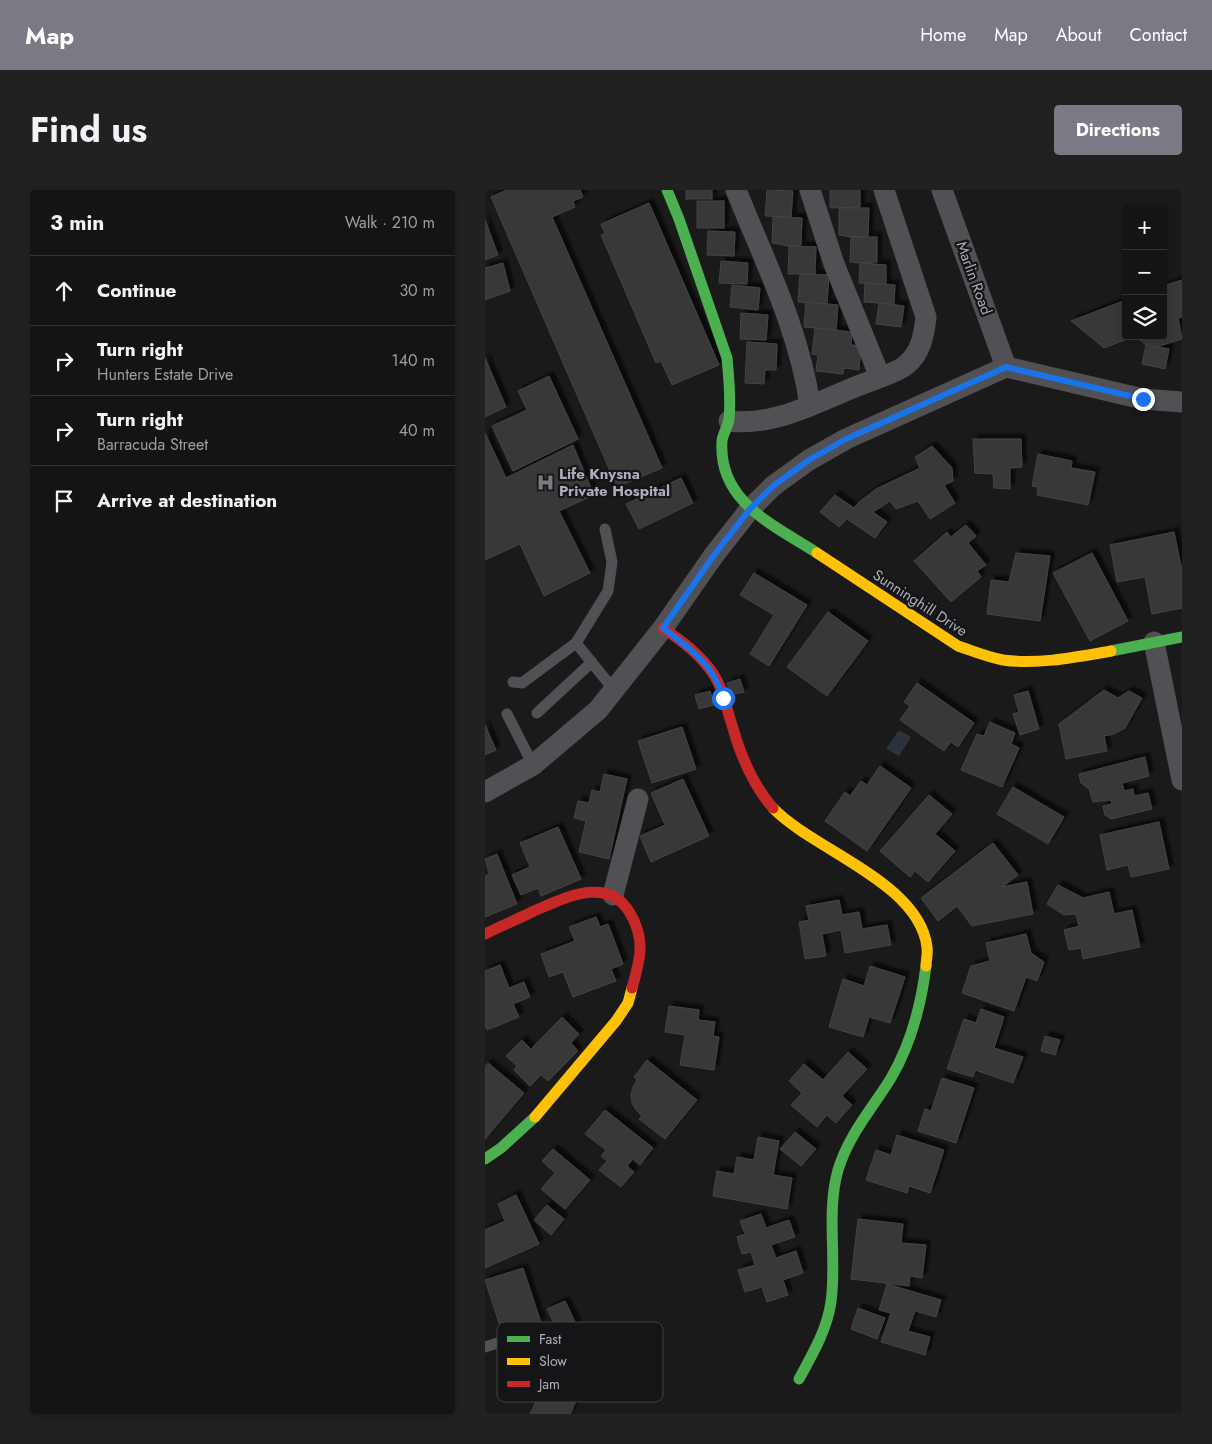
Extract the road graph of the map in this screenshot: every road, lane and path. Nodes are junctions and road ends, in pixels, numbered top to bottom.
1 (667, 190) edge
2 (736, 190) edge
3 (810, 190) edge
4 (884, 190) edge
5 (942, 190) edge
6 (1006, 367) junction
7 (880, 377) junction
8 (1182, 402) edge
9 (810, 406) junction
10 (729, 421) junction
11 (750, 509) junction
12 (605, 529) dead end
13 (663, 628) junction
14 (1182, 637) edge
15 (1154, 642) junction
16 (576, 643) junction
17 (592, 662) junction
18 (513, 682) dead end
19 (614, 690) junction
20 (537, 713) dead end
21 (507, 714) dead end
22 (533, 765) junction
23 (1182, 780) edge
24 (485, 792) edge
25 (638, 799) dead end
26 (613, 895) junction
27 (485, 934) edge
28 (485, 1159) edge
29 (497, 1343) edge
30 (485, 1347) edge
31 (799, 1379) dead end

1 - 10 street, Sunninghill Drive
2 - 9 street
3 - 7 street
4 - 7 street
5 - 6 street, Marlin Road
6 - 8 street
6 - 11 street
7 - 9 street
9 - 10 street
10 - 11 street, Sunninghill Drive
11 - 13 street
11 - 15 street, Sunninghill Drive
12 - 16 lane
13 - 19 street
13 - 31 street
14 - 15 street, Sunninghill Drive
15 - 23 street
16 - 17 lane
16 - 18 lane
17 - 19 lane
17 - 20 lane
19 - 22 street
21 - 22 lane
22 - 24 street
25 - 26 street
26 - 27 street
26 - 28 street
29 - 30 lane

